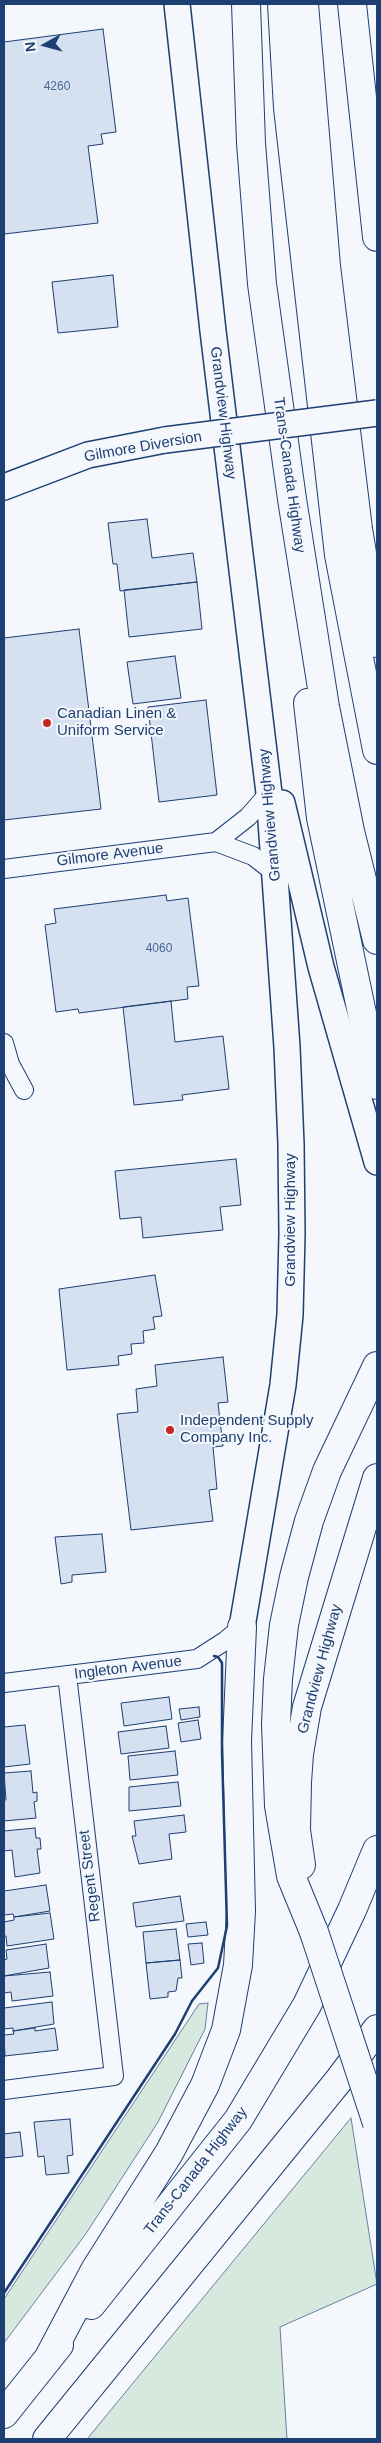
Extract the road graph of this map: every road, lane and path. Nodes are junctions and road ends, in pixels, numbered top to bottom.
1 (176, 4) edge
2 (246, 4) edge
3 (282, 4) edge
4 (304, 4) edge
5 (352, 4) edge
6 (377, 237) edge
7 (377, 413) edge
8 (4, 487) edge
9 (292, 499) junction
10 (377, 643) edge
11 (256, 671) junction
12 (377, 750) edge
13 (269, 793) junction
14 (216, 842) junction
15 (4, 869) edge
16 (275, 873) junction
17 (377, 940) edge
18 (4, 1043) edge
19 (377, 1085) edge
20 (24, 1090) dead end
21 (377, 1162) edge
22 (377, 1366) edge
23 (377, 1478) edge
24 (242, 1628) junction
25 (67, 1675) junction
26 (4, 1684) edge
27 (377, 1850) edge
28 (296, 1870) junction
29 (377, 2029) edge
30 (4, 2090) edge
31 (377, 2123) edge
32 (48, 2359) junction
33 (4, 2414) edge
34 (46, 2439) edge

1 - 11 main road, Grandview Highway
2 - 9 main road, Trans-Canada Highway
3 - 12 main road
4 - 10 main road
5 - 6 main road
7 - 8 main road, Gilmore Diversion, bridge
9 - 17 main road, Trans-Canada Highway
9 - 19 main road
11 - 13 main road, Grandview Highway
11 - 21 main road
13 - 14 street
13 - 16 main road, Grandview Highway
14 - 15 street, Gilmore Avenue
14 - 16 street, Gilmore Avenue
16 - 24 main road, Grandview Highway
18 - 20 street
22 - 28 main road
23 - 28 main road, Grandview Highway
24 - 25 street, Ingleton Avenue
24 - 32 main road
25 - 26 street, Ingleton Avenue
25 - 30 street, Regent Street
27 - 32 main road, Trans-Canada Highway
28 - 31 main road, bridge
29 - 34 main road
32 - 33 main road, Trans-Canada Highway

